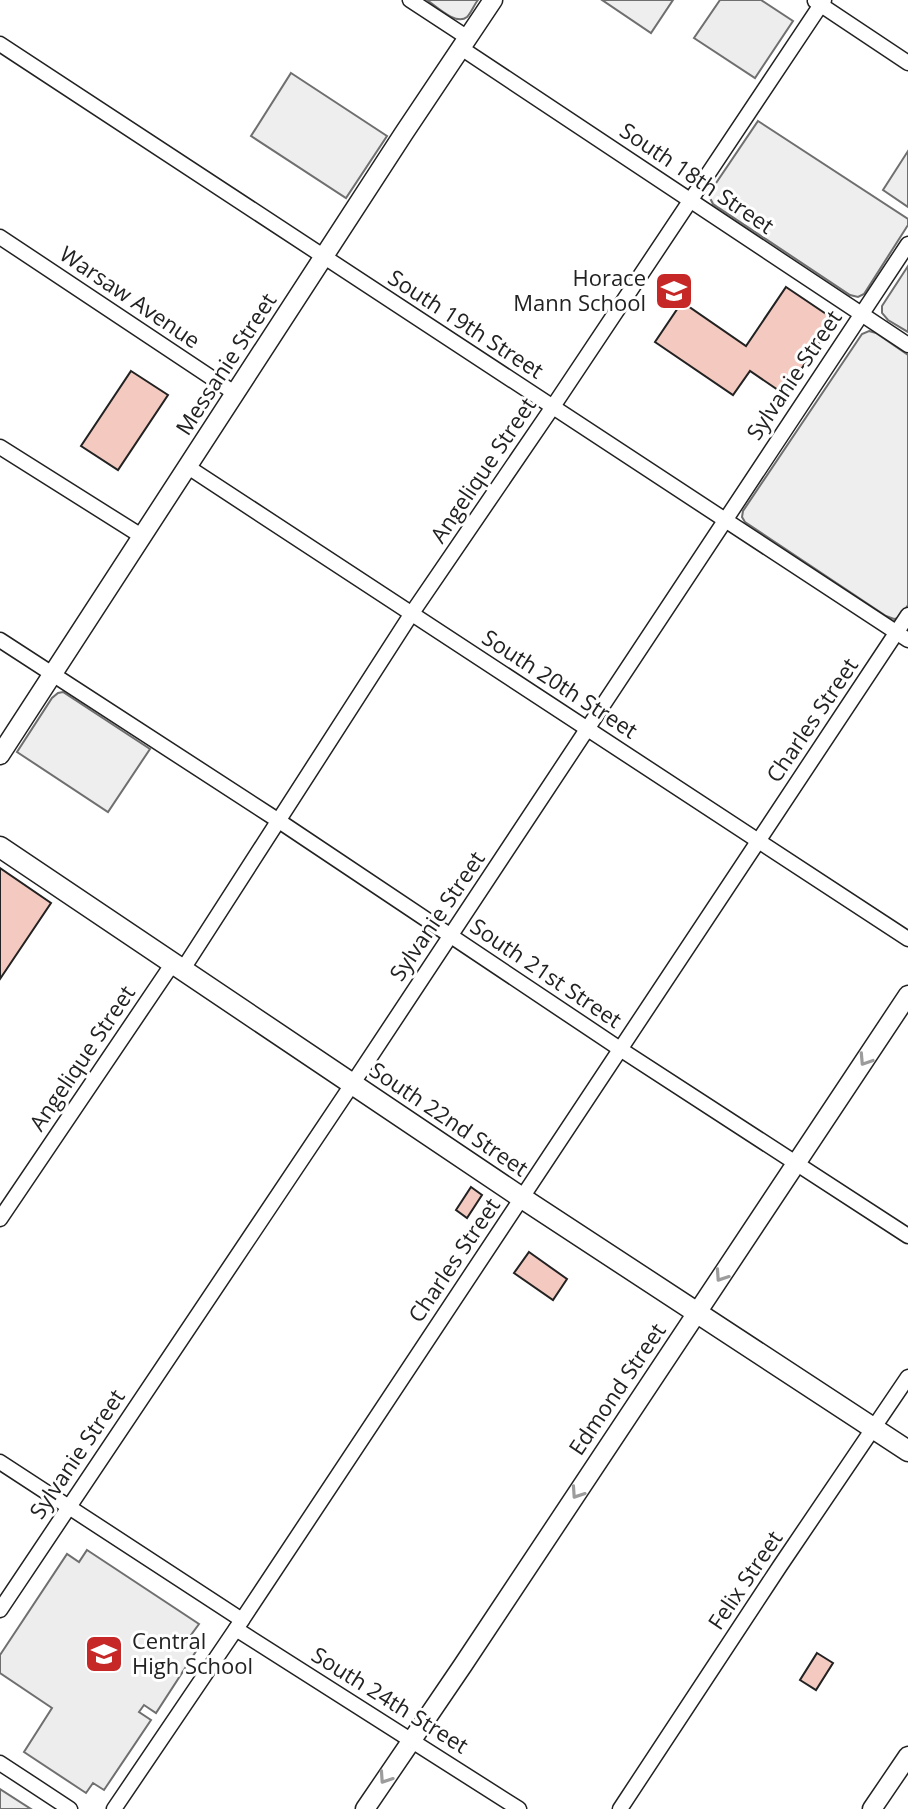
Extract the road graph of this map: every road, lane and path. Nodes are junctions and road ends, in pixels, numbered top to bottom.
1 (410, 0) edge
2 (493, 0) edge
3 (820, 1) edge
4 (465, 43) junction
5 (0, 44) edge
6 (908, 63) edge
7 (690, 201) junction
8 (0, 237) edge
9 (908, 244) edge
10 (324, 257) junction
11 (861, 314) junction
12 (908, 345) edge
13 (236, 394) junction
14 (552, 408) junction
15 (0, 447) edge
16 (188, 467) junction
17 (725, 520) junction
18 (143, 537) junction
19 (412, 613) junction
20 (908, 615) edge
21 (902, 636) edge
22 (0, 640) edge
23 (53, 674) junction
24 (588, 728) junction
25 (0, 755) edge
26 (279, 821) junction
27 (758, 840) junction
28 (0, 847) edge
29 (450, 935) junction
30 (908, 939) edge
31 (178, 966) junction
32 (908, 995) edge
33 (620, 1049) junction
34 (353, 1083) junction
35 (797, 1163) junction
36 (522, 1198) junction
37 (0, 1219) edge
38 (908, 1236) edge
39 (697, 1313) junction
40 (908, 1377) edge
41 (873, 1428) junction
42 (908, 1451) edge
43 (0, 1462) edge
44 (69, 1506) junction
45 (0, 1610) edge
46 (239, 1624) junction
47 (411, 1740) junction
48 (908, 1756) edge
49 (0, 1763) edge
50 (70, 1809) edge
51 (114, 1809) edge
52 (365, 1809) edge
53 (519, 1809) edge
54 (620, 1809) edge
55 (872, 1809) edge

1 - 4 street, South 18th Street
2 - 4 street, Messanie Street
3 - 6 street
3 - 7 street, Angelique Street
4 - 7 street, South 18th Street
4 - 10 street, Messanie Street
5 - 10 street, South 19th Street
7 - 11 street, South 18th Street
7 - 14 street, Angelique Street
8 - 13 street, Warsaw Avenue
9 - 11 street, Sylvanie Street
10 - 13 street, Messanie Street
10 - 14 street, South 19th Street
11 - 12 street, South 18th Street
11 - 17 street, Sylvanie Street
13 - 16 street, Messanie Street
14 - 17 street, South 19th Street
14 - 19 street, Angelique Street
15 - 18 street
16 - 18 street, Messanie Street
16 - 19 street, South 20th Street
17 - 21 street, South 19th Street
17 - 24 street, Sylvanie Street
18 - 23 street, Messanie Street
19 - 24 street, South 20th Street
19 - 26 street, Angelique Street
20 - 21 street, Charles Street
21 - 27 street, Charles Street
22 - 23 street, South 21st Street
23 - 25 street, Messanie Street
23 - 26 street, South 21st Street
24 - 27 street, South 20th Street
24 - 29 street, Sylvanie Street
26 - 29 street, South 21st Street
26 - 31 street, Angelique Street
27 - 30 street, South 20th Street
27 - 33 street, Charles Street
28 - 31 main road, South 22nd Street
29 - 33 street, South 21st Street
29 - 34 street, Sylvanie Street
31 - 34 main road, South 22nd Street
31 - 37 street, Angelique Street
32 -> 35 street, Edmond Street
33 - 35 street, South 21st Street
33 - 36 street, Charles Street
34 - 36 main road, South 22nd Street
34 - 44 street, Sylvanie Street
35 - 38 street, South 21st Street
35 -> 39 street, Edmond Street
36 - 39 main road, South 22nd Street
36 - 46 street, Charles Street
39 - 41 main road, South 22nd Street
39 -> 47 street, Edmond Street
40 - 41 street, Felix Street
41 - 42 main road, South 22nd Street
41 - 54 street, Felix Street
43 - 44 street, South 24th Street
44 - 45 street, Sylvanie Street
44 - 46 street, South 24th Street
46 - 47 street, South 24th Street
46 - 51 street, Charles Street
47 -> 52 street, Edmond Street
47 - 53 street, South 24th Street
48 - 55 street
49 - 50 street

